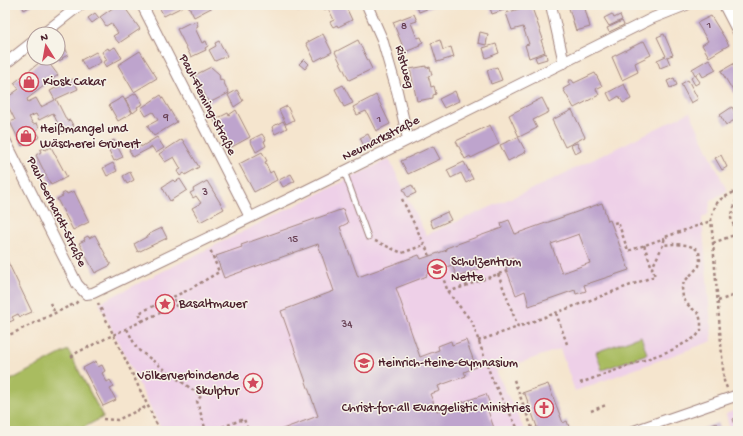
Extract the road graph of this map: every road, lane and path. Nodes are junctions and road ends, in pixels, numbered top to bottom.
1 (80, 5) edge
2 (142, 5) edge
3 (367, 5) edge
4 (551, 5) edge
5 (686, 5) edge
6 (724, 5) edge
7 (53, 26) edge
8 (738, 32) edge
9 (26, 47) edge
10 (564, 63) junction
11 (5, 64) edge
12 (408, 139) junction
13 (5, 140) edge
14 (344, 171) junction
15 (738, 190) edge
16 (738, 194) edge
17 (402, 199) dead end
18 (250, 218) junction
19 (711, 221) junction
20 (614, 223) dead end
21 (738, 235) edge
22 (368, 237) joint
23 (665, 238) junction
24 (206, 239) junction
25 (713, 243) junction
26 (424, 245) junction
27 (644, 245) junction
28 (663, 245) junction
29 (430, 256) dead end
30 (440, 269) dead end
31 (507, 271) dead end
32 (498, 274) junction
33 (655, 276) junction
34 (448, 292) junction
35 (90, 293) junction
36 (738, 294) edge
37 (173, 297) junction
38 (718, 301) junction
39 (50, 303) dead end
40 (76, 303) dead end
41 (54, 313) junction
42 (556, 313) junction
43 (142, 321) junction
44 (518, 327) junction
45 (127, 329) junction
46 (113, 335) junction
47 (5, 337) edge
48 (478, 340) junction
49 (567, 344) dead end
50 (71, 357) dead end
51 (514, 380) dead end
52 (580, 383) dead end
53 (734, 396) edge
54 (606, 405) dead end
55 (148, 406) junction
56 (591, 411) dead end
57 (103, 419) dead end
58 (159, 431) edge
59 (206, 431) edge
60 (211, 431) edge
61 (248, 431) edge
62 (519, 431) edge
63 (531, 431) edge
64 (634, 431) edge

1 - 7 street
2 - 18 street, Paul-Fleming-Straße
3 - 12 street, Ristweg
4 - 10 street
5 - 10 street, Neumarkstraße
6 - 8 street
9 - 11 street
10 - 12 street, Neumarkstraße
12 - 14 street, Neumarkstraße
13 - 35 street, Paul-Gerhardt-Straße
14 - 18 street, Neumarkstraße
14 - 22 lane
15 - 19 path
16 - 21 path
17 - 26 path
18 - 24 street, Neumarkstraße
19 - 23 path
19 - 25 path
20 - 27 path
21 - 25 path
22 - 26 path
23 - 27 path
23 - 28 path
24 - 35 street, Neumarkstraße
24 - 37 path
25 - 38 path
26 - 29 path
27 - 33 path
28 - 33 path
28 - 52 path
30 - 34 path
31 - 32 path
32 - 34 path
32 - 44 path
33 - 42 path
34 - 48 path
35 - 46 path
36 - 38 path
37 - 43 path
37 - 43 path
38 - 53 path
39 - 41 path
40 - 41 path
41 - 47 path
42 - 44 path
42 - 49 path
43 - 45 path
44 - 48 path
45 - 46 path
45 - 59 path
46 - 50 path
46 - 55 path
48 - 62 path
51 - 63 path
53 - 64 street
54 - 56 path
55 - 57 path
55 - 58 path
60 - 61 path

